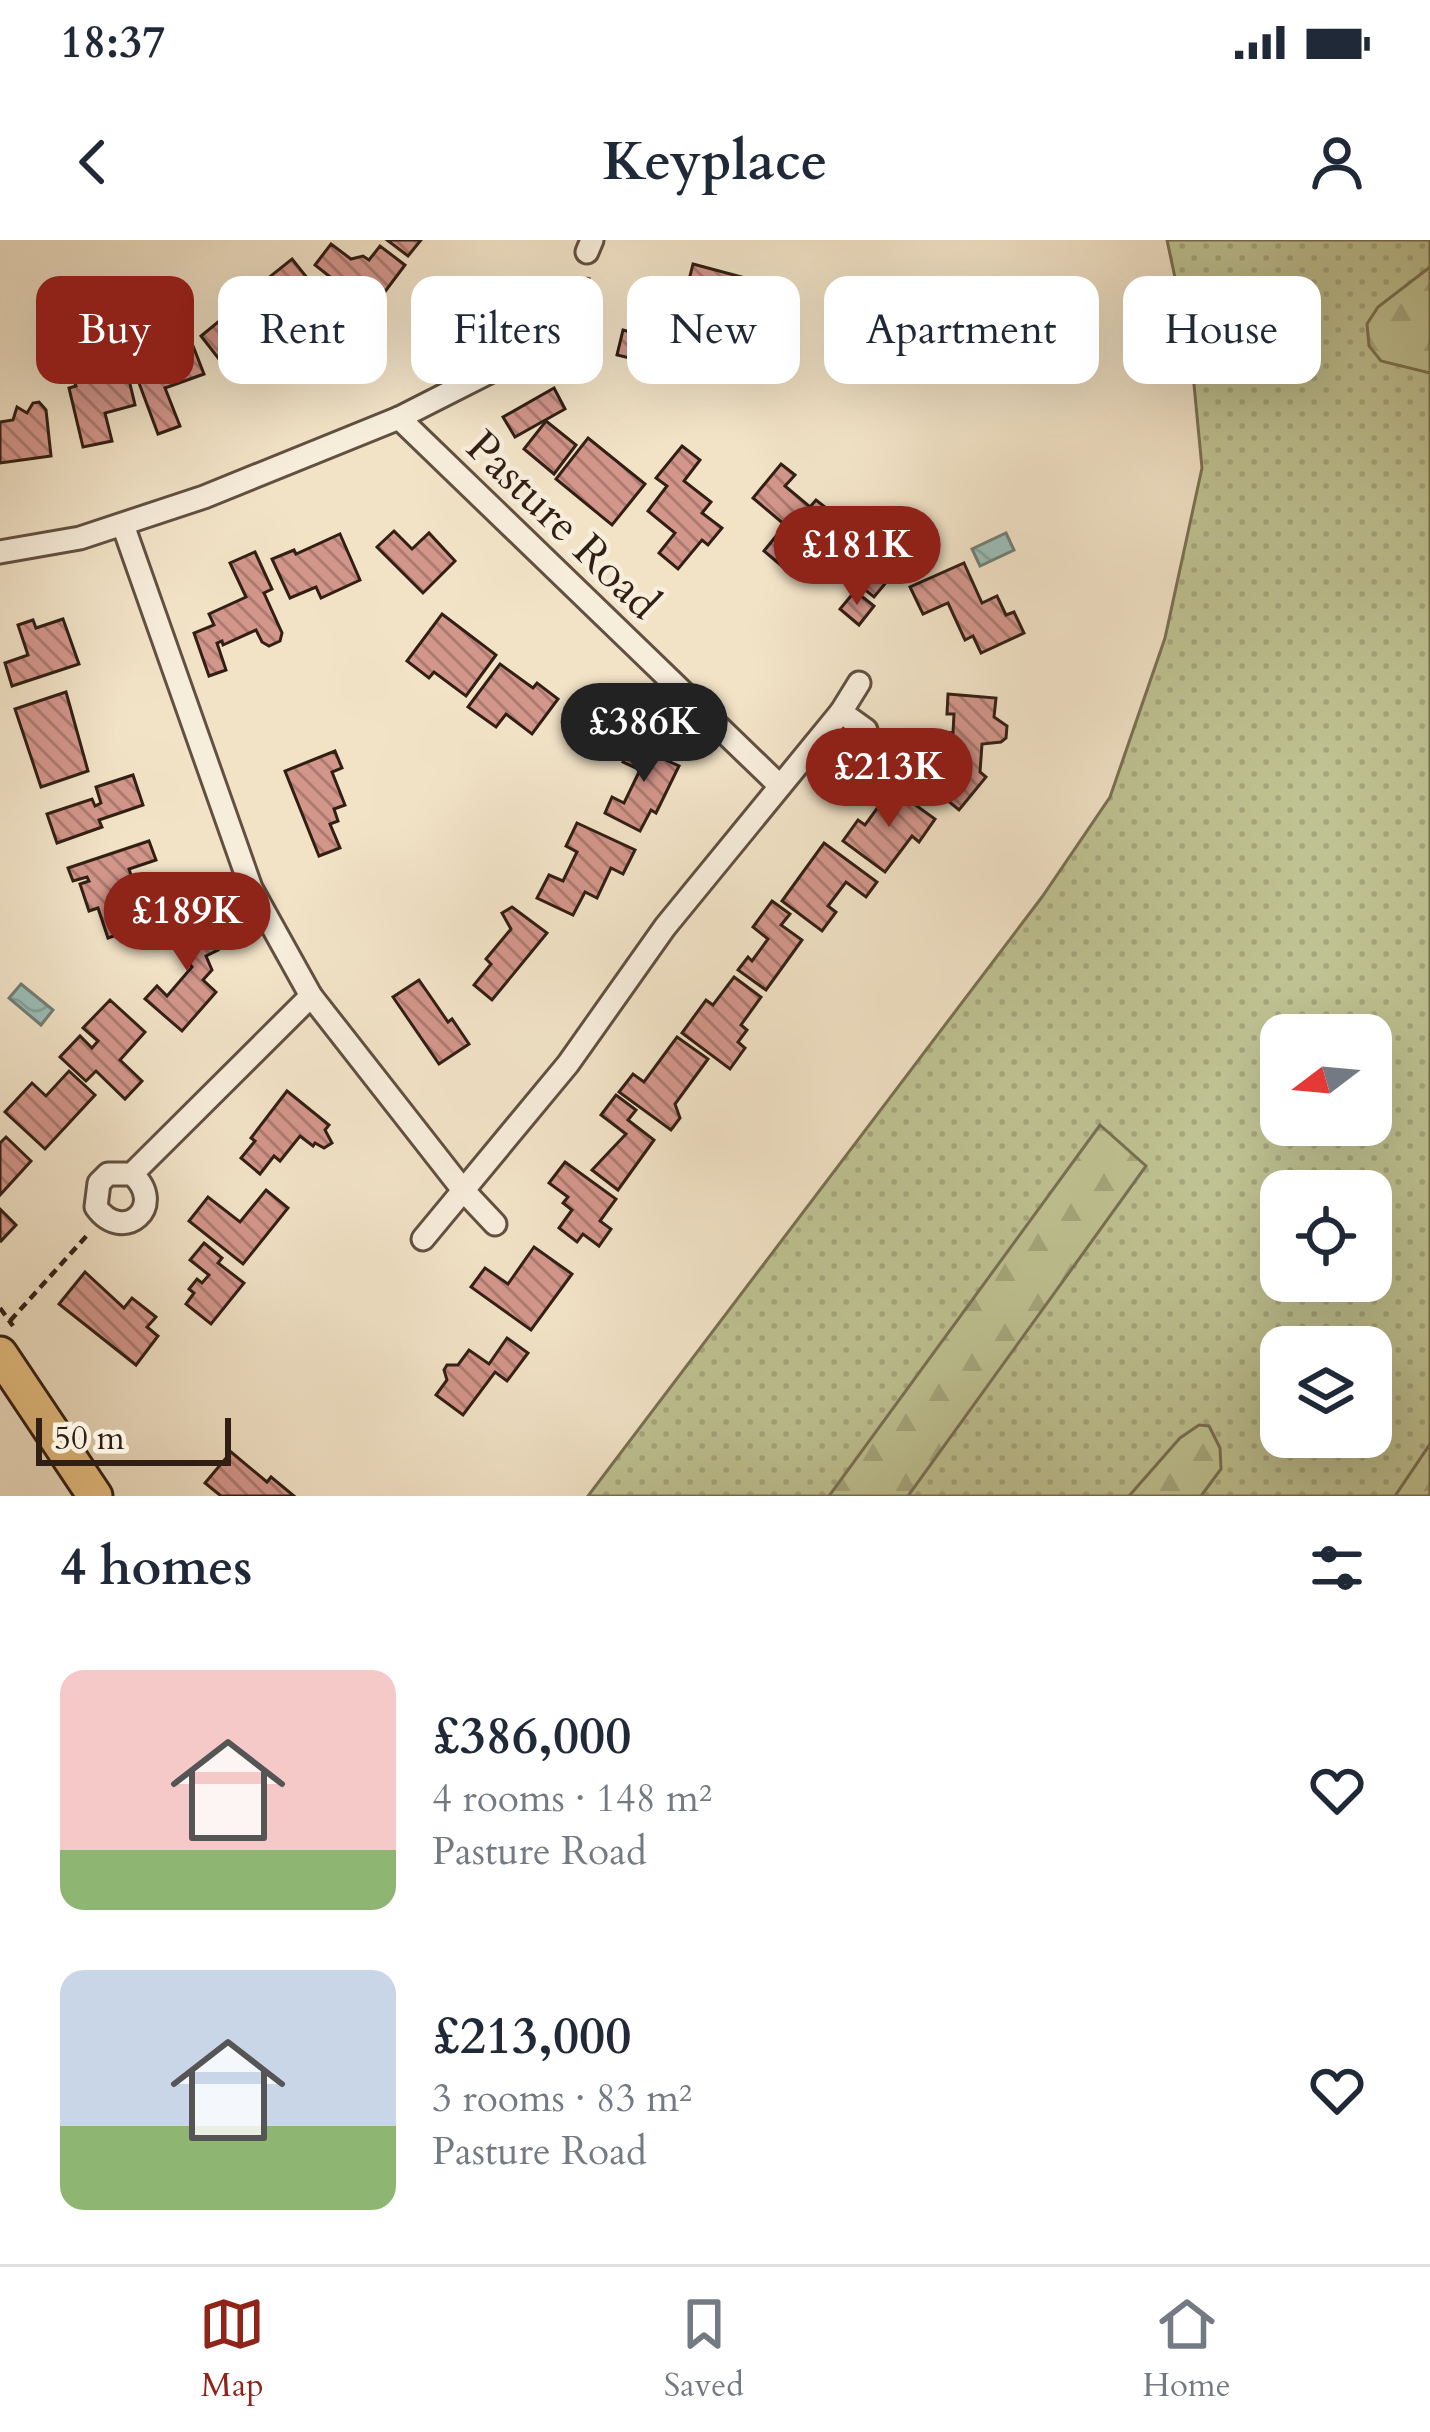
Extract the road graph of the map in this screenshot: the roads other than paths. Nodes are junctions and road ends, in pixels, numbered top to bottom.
1 (466, 384) edge
2 (399, 418) junction
3 (123, 525) junction
4 (0, 552) edge
5 (859, 683) dead end
6 (841, 712) junction
7 (866, 730) dead end
8 (779, 785) junction
9 (311, 996) junction
10 (132, 1174) junction
11 (463, 1190) junction
12 (496, 1224) dead end
13 (423, 1239) dead end
14 (5, 1338) edge
15 (95, 1496) edge

1 - 2 street, Pasture Road
2 - 3 street, Pasture Road
2 - 8 street, Pasture Road
3 - 4 street, Pasture Road
3 - 9 street
5 - 6 street
6 - 7 street
6 - 8 street
8 - 11 street
9 - 10 street
9 - 11 street
10 - 10 street
11 - 12 street
11 - 13 street
14 - 15 main road

